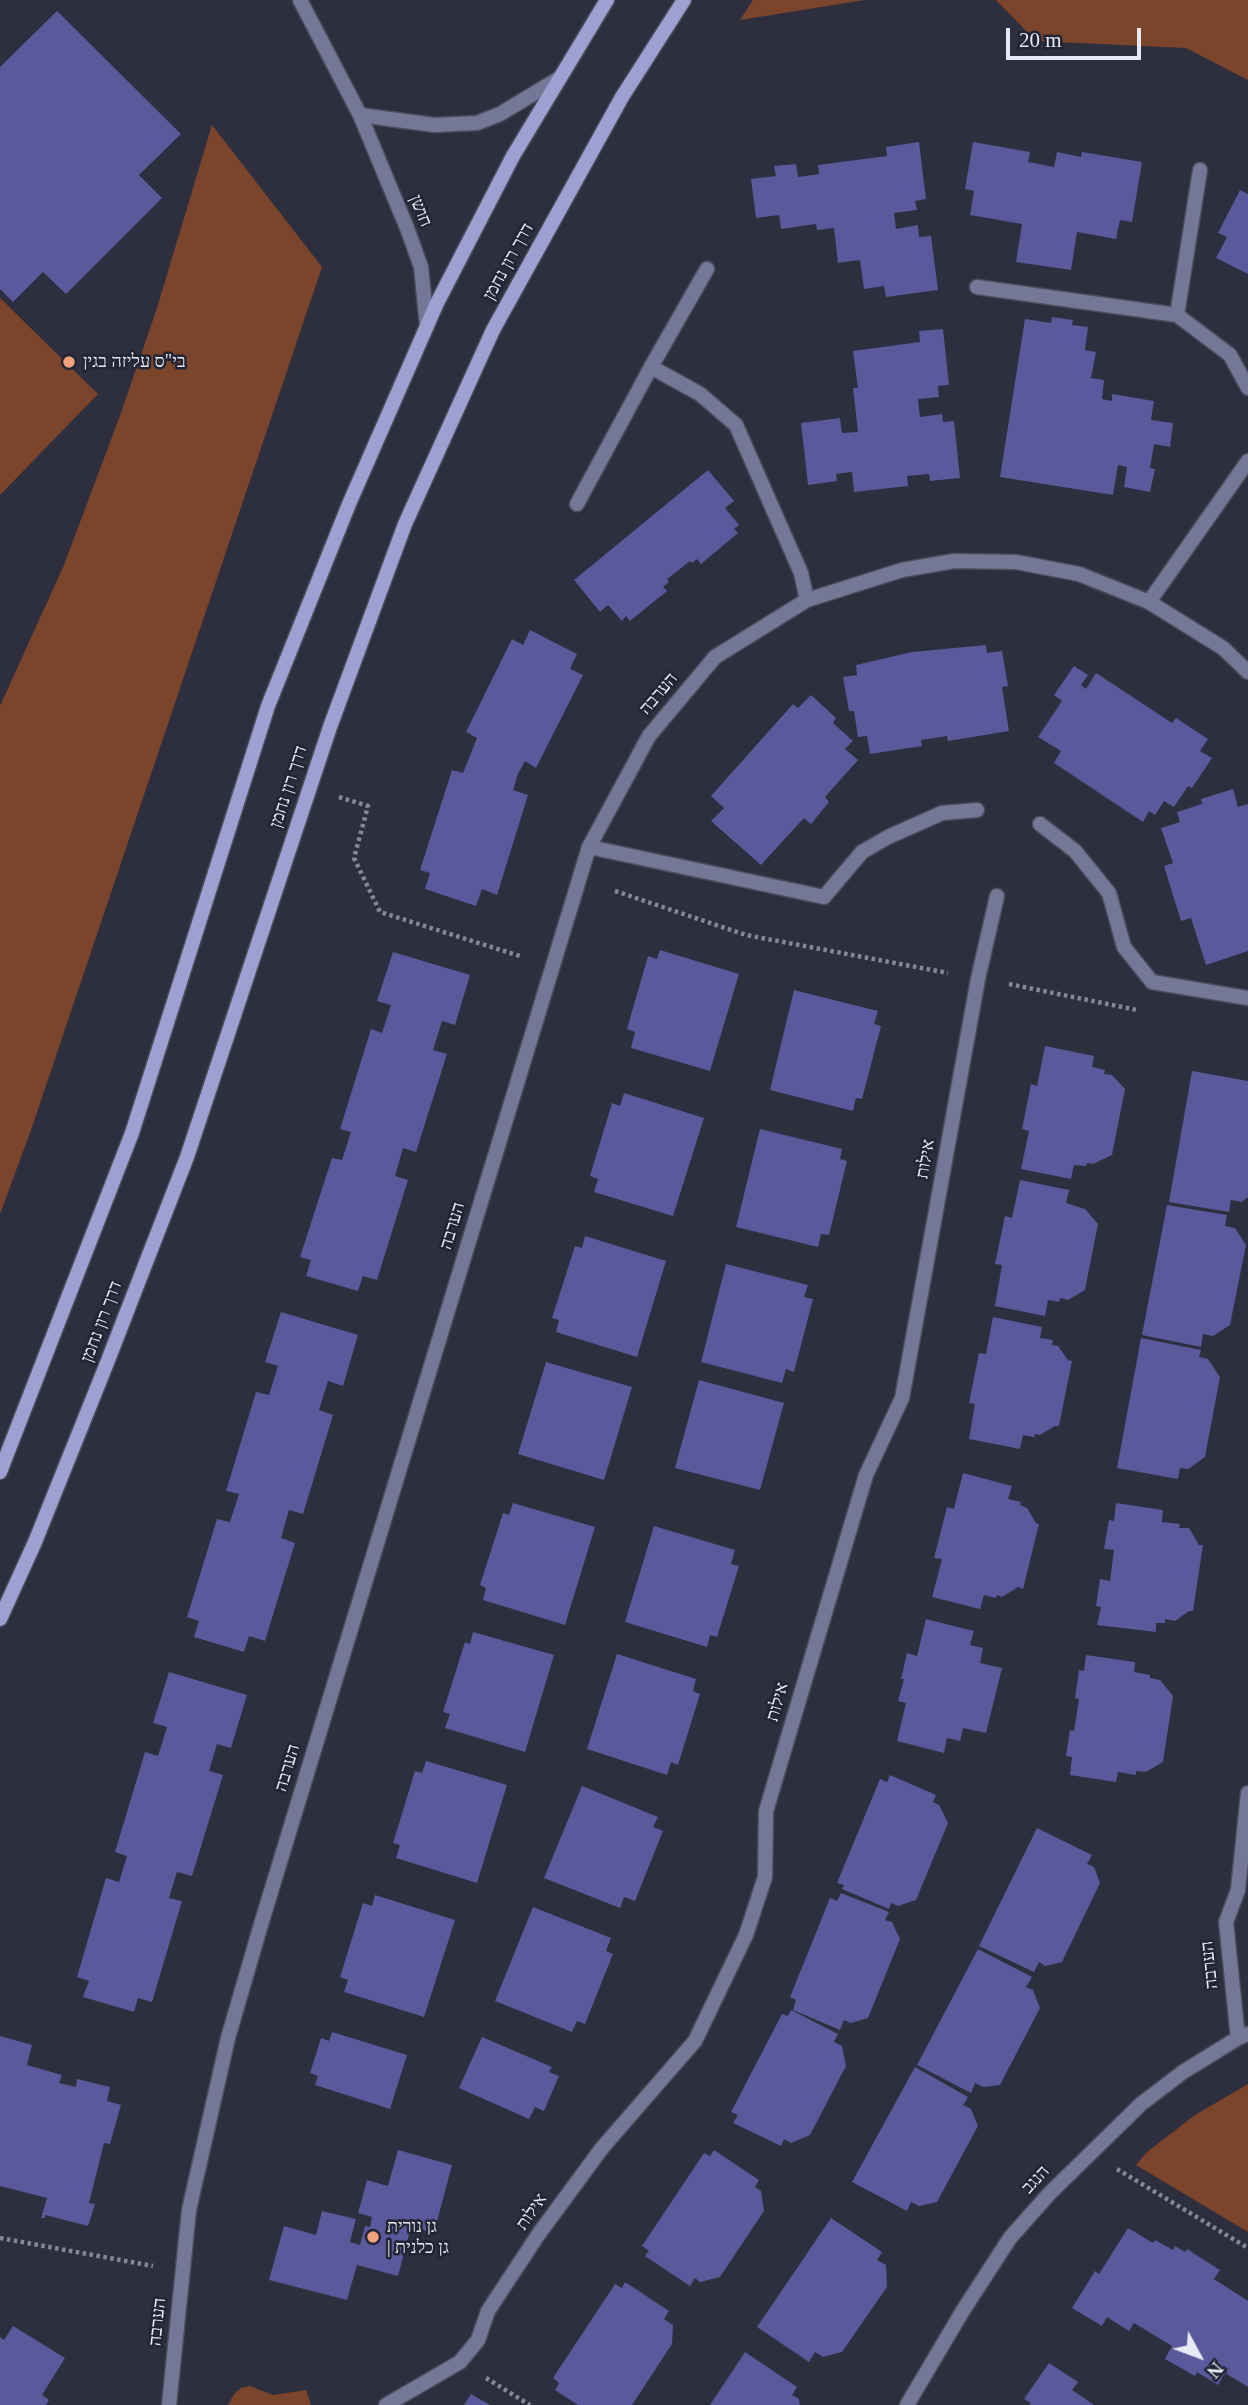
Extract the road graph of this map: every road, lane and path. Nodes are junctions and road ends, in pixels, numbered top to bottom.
1 (300, 0) edge
2 (607, 0) edge
3 (684, 0) edge
4 (558, 79) junction
5 (360, 115) junction
6 (1200, 170) dead end
7 (707, 269) dead end
8 (977, 287) dead end
9 (1177, 315) junction
10 (427, 326) junction
11 (651, 367) junction
12 (1248, 388) edge
13 (1248, 461) edge
14 (577, 505) dead end
15 (807, 600) junction
16 (1149, 602) junction
17 (1248, 672) edge
18 (339, 797) dead end
19 (977, 810) dead end
20 (1040, 824) dead end
21 (589, 848) junction
22 (615, 891) dead end
23 (997, 896) dead end
24 (520, 956) dead end
25 (978, 979) junction
26 (1248, 998) edge
27 (1145, 1011) dead end
28 (0, 1472) edge
29 (0, 1619) edge
30 (1248, 1793) edge
31 (1238, 1890) junction
32 (1248, 1903) edge
33 (1243, 2036) edge
34 (1115, 2168) dead end
35 (0, 2238) edge
36 (1248, 2248) edge
37 (158, 2267) dead end
38 (479, 2374) dead end
39 (169, 2405) edge
40 (386, 2405) edge
41 (530, 2405) edge
42 (907, 2405) edge

1 - 5 street, חושן
2 - 4 main road
3 - 29 main road, דרך רון נחמן
4 - 5 street
4 - 10 main road
5 - 10 street, חושן
6 - 9 street
7 - 11 street
8 - 9 street
9 - 12 street
10 - 28 main road
11 - 14 street
11 - 15 street
13 - 16 street
15 - 16 street, הערבה
15 - 21 street, הערבה
16 - 17 street, הערבה
18 - 24 path
19 - 21 street
20 - 26 street
21 - 39 street, הערבה
22 - 25 path
23 - 25 street, אילות
25 - 27 path
25 - 40 street, אילות
30 - 31 street, הערבה
31 - 32 street
31 - 33 street, הערבה
33 - 42 street, הנגב
34 - 36 path
35 - 37 path
38 - 41 path

